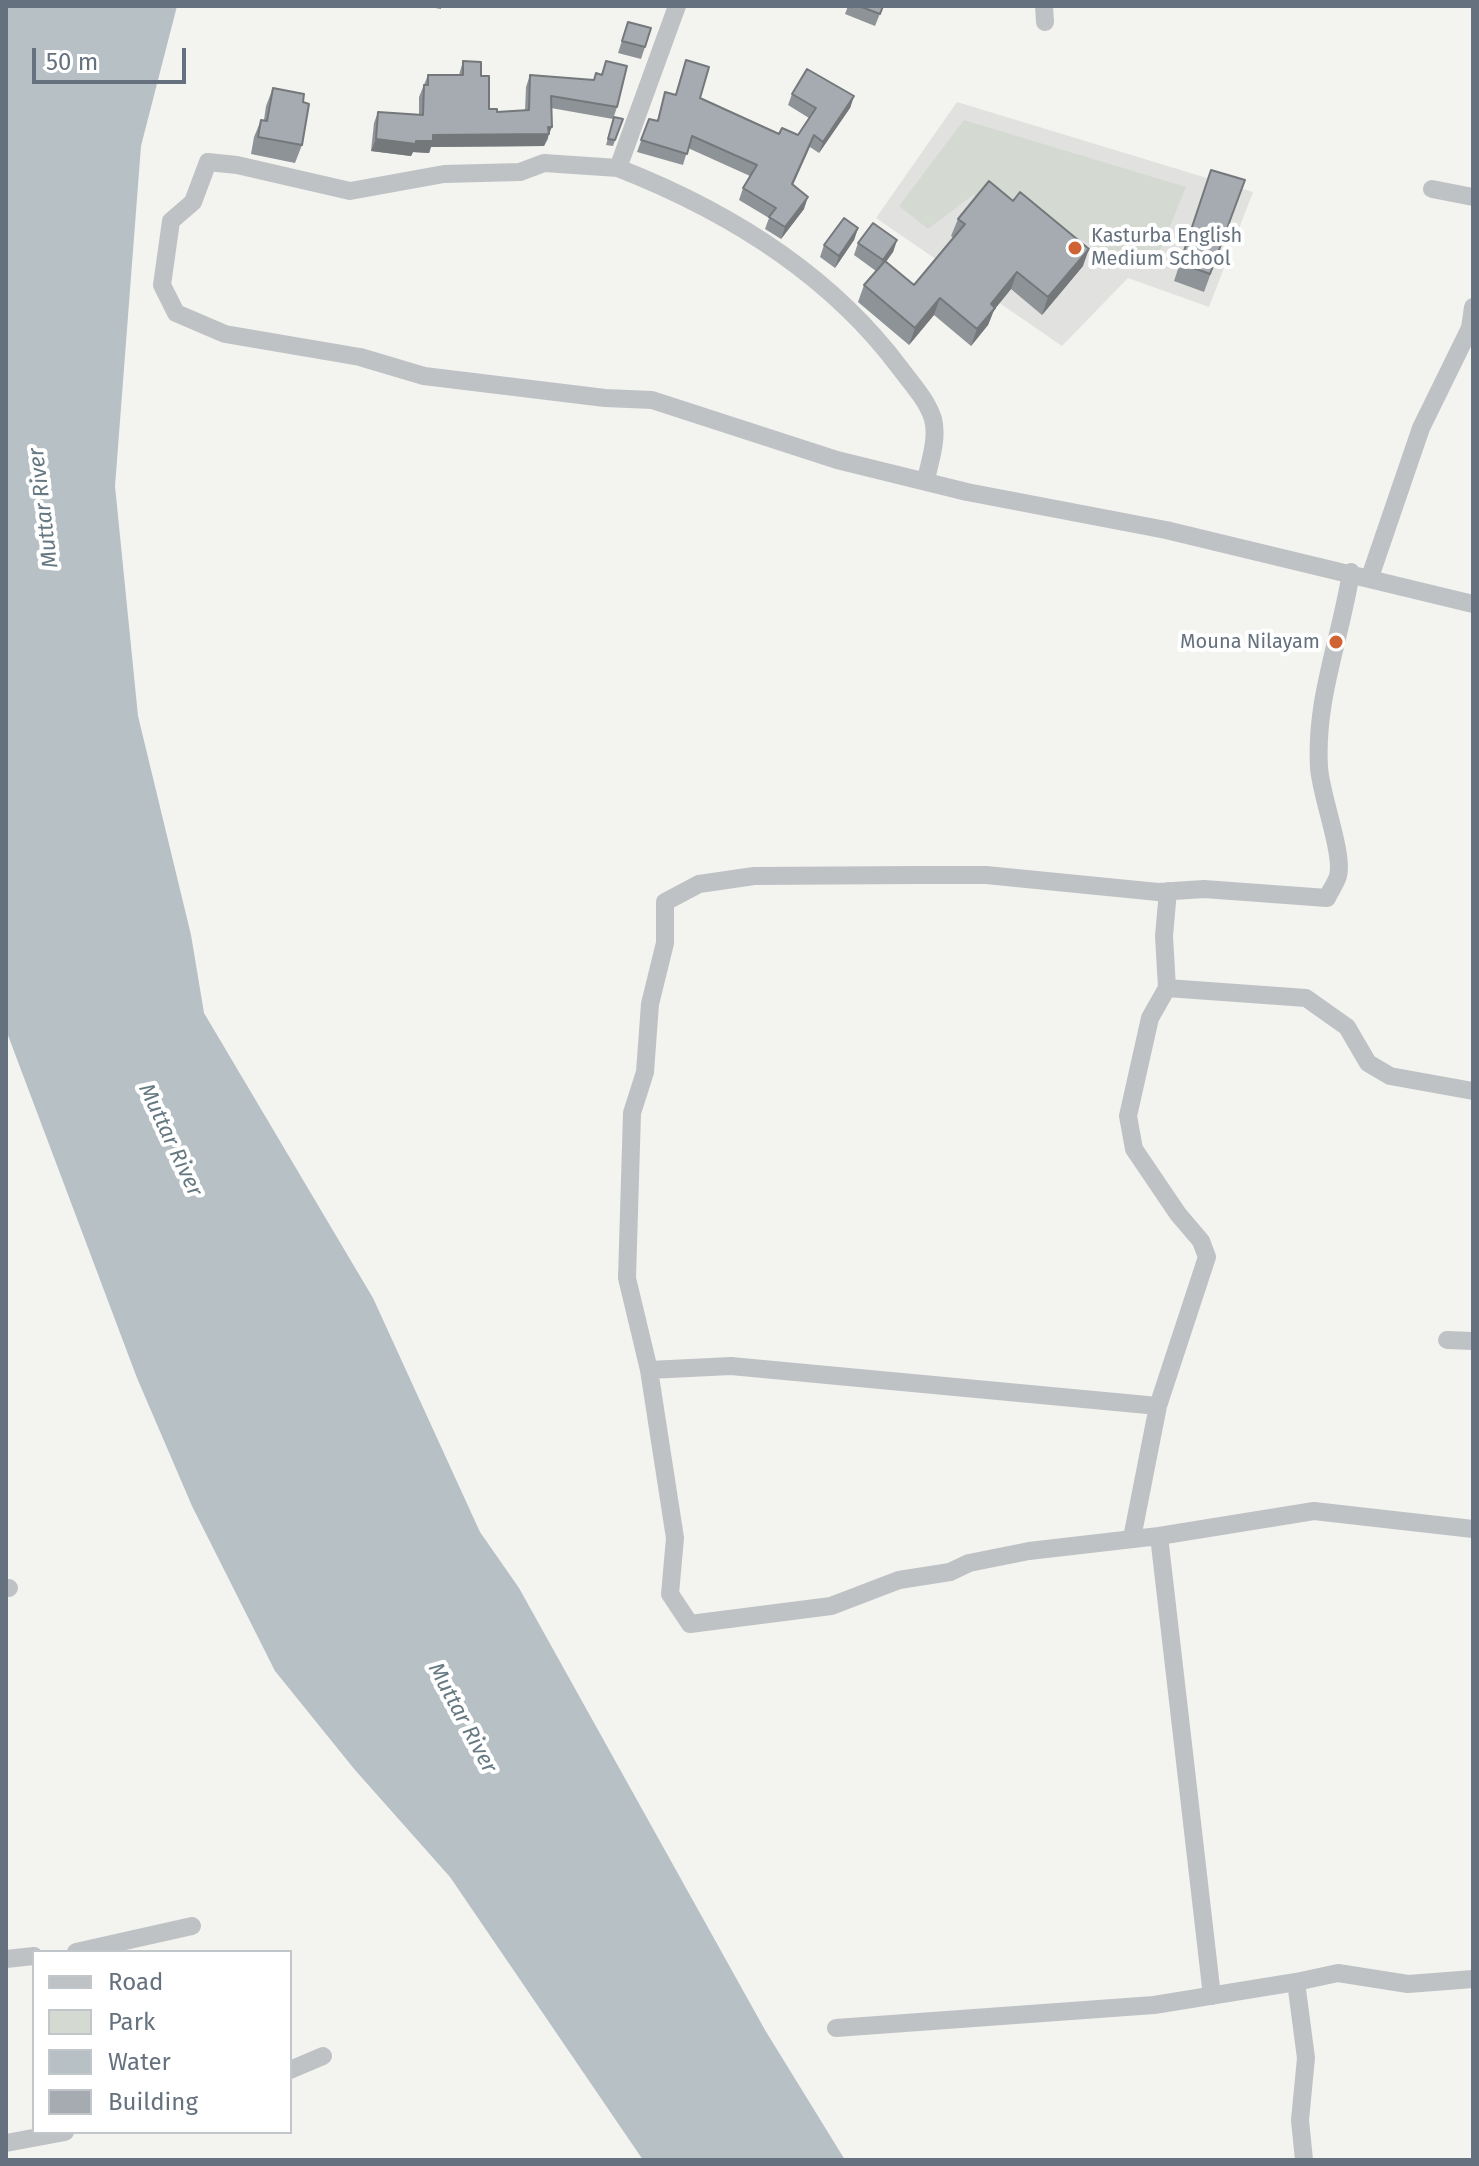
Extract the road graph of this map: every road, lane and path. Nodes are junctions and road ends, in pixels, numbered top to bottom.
1 (677, 6) edge
2 (618, 168) junction
3 (1432, 189) dead end
4 (1473, 197) edge
5 (1473, 307) edge
6 (926, 480) junction
7 (1351, 572) junction
8 (1370, 577) junction
9 (1473, 604) edge
10 (1168, 891) junction
11 (1167, 988) junction
12 (1473, 1091) edge
13 (1447, 1340) dead end
14 (1473, 1341) edge
15 (649, 1370) junction
16 (1158, 1406) junction
17 (1473, 1529) edge
18 (1159, 1536) junction
19 (1132, 1538) junction
20 (192, 1926) dead end
21 (85, 1950) edge
22 (32, 1956) edge
23 (6, 1959) edge
24 (1473, 1979) edge
25 (1296, 1982) junction
26 (1212, 1996) junction
27 (836, 2028) dead end
28 (323, 2056) dead end
29 (292, 2069) edge
30 (54, 2134) edge
31 (6, 2143) edge
32 (1304, 2160) edge

1 - 2 street
2 - 6 street
2 - 6 street
3 - 4 street
5 - 8 street
6 - 7 street
7 - 8 street
7 - 10 street
8 - 9 street
10 - 11 street
10 - 15 street
11 - 12 street
11 - 16 street
13 - 14 street
15 - 16 street
15 - 19 street
16 - 19 street
17 - 18 street
18 - 19 street
18 - 26 street
20 - 21 street
22 - 23 street
24 - 25 street
25 - 26 street
25 - 32 street
26 - 27 street
28 - 29 street
30 - 31 street

